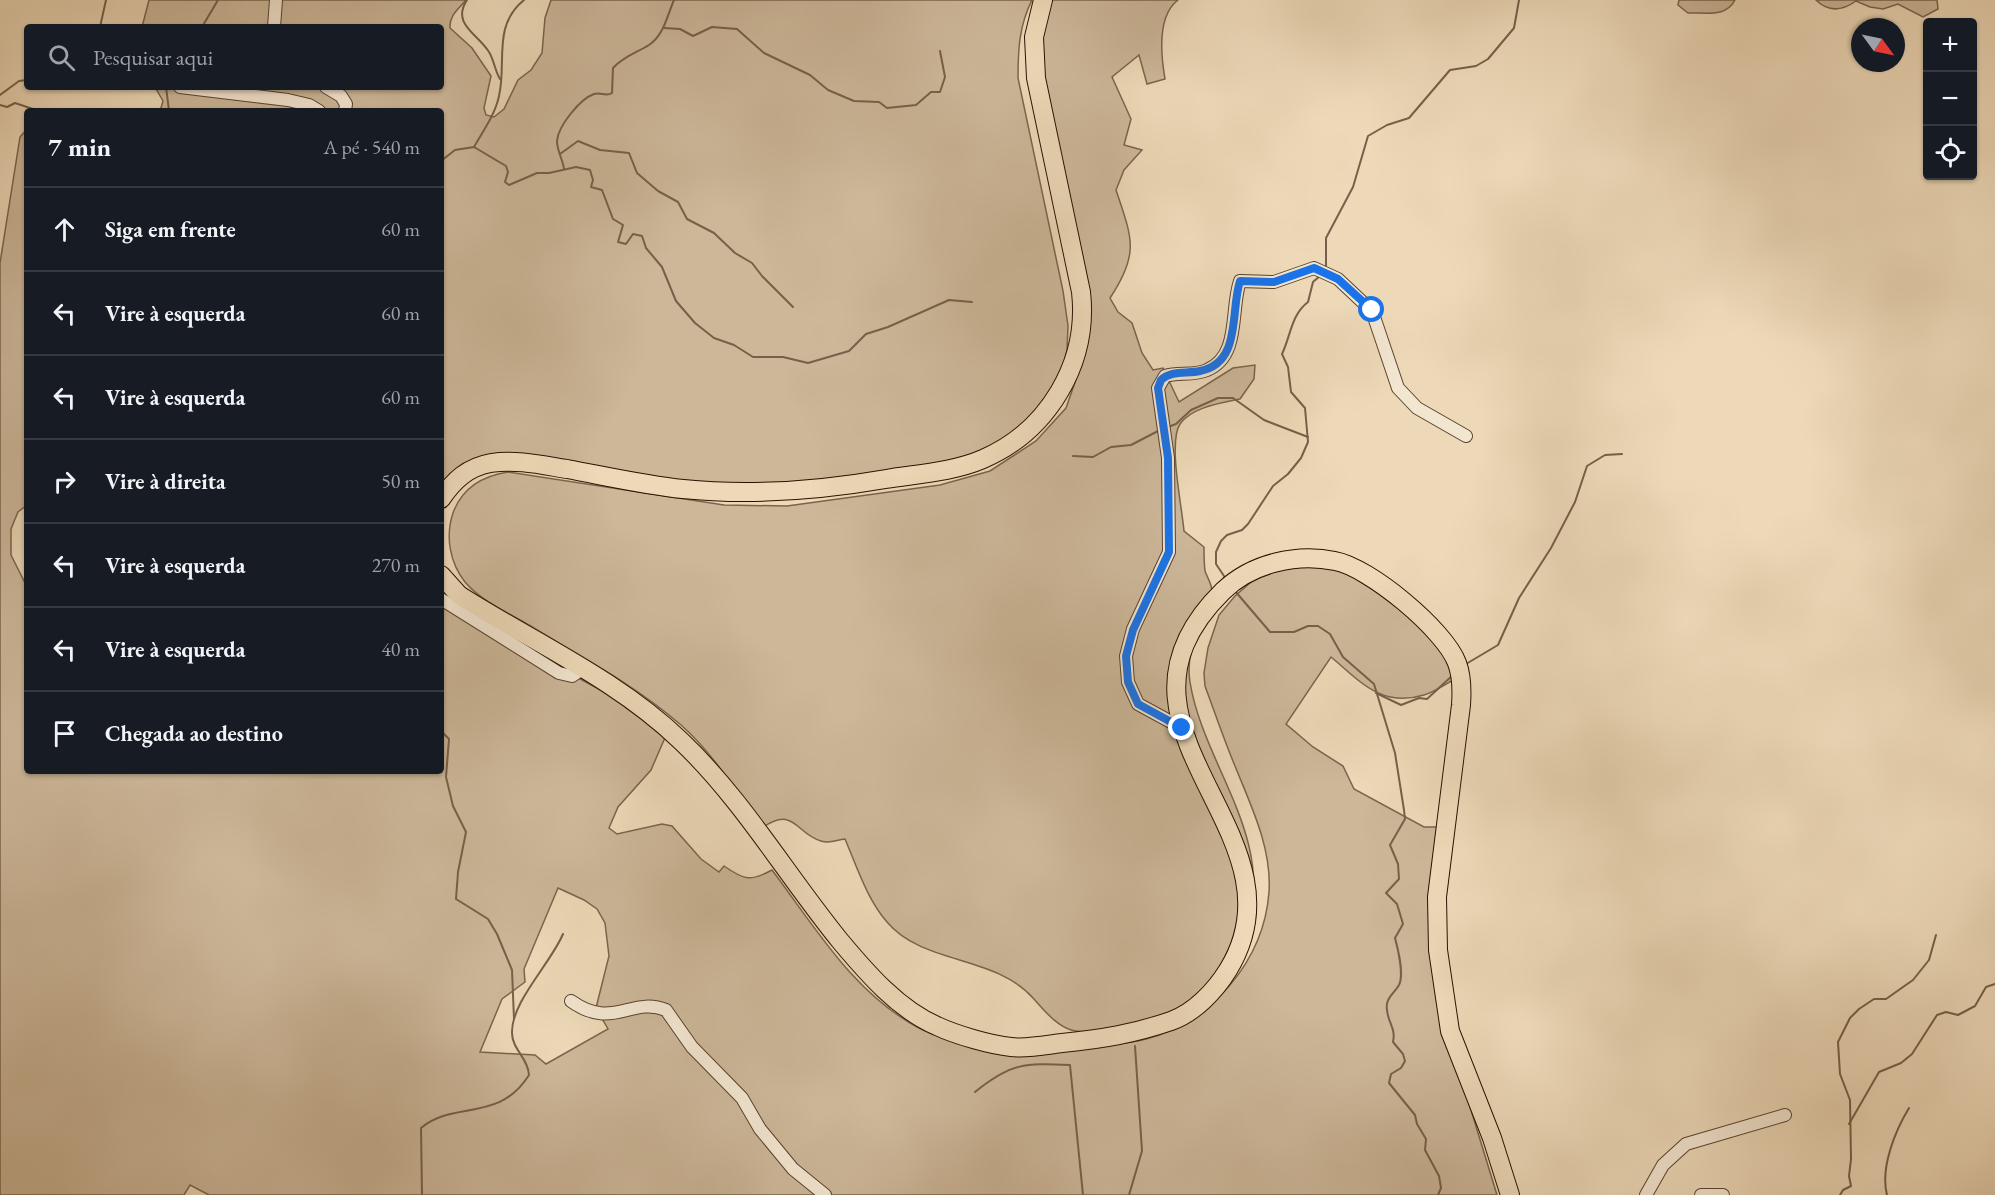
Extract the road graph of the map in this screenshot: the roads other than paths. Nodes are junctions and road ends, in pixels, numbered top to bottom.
1 (276, 0) edge
2 (1043, 0) edge
3 (273, 24) edge
4 (211, 90) edge
5 (331, 90) edge
6 (314, 108) edge
7 (345, 108) edge
8 (1466, 436) dead end
9 (444, 495) edge
10 (444, 578) edge
11 (444, 601) edge
12 (582, 669) junction
13 (1182, 728) junction
14 (571, 1001) dead end
15 (1785, 1115) dead end
16 (825, 1195) edge
17 (1510, 1195) edge
18 (1646, 1195) edge
19 (1701, 1195) edge
20 (1723, 1195) edge

1 - 3 street
2 - 9 highway
4 - 6 street
5 - 7 street
8 - 13 street
10 - 12 highway
11 - 12 street
12 - 13 highway
13 - 17 highway
14 - 16 street
15 - 18 street
19 - 20 street

